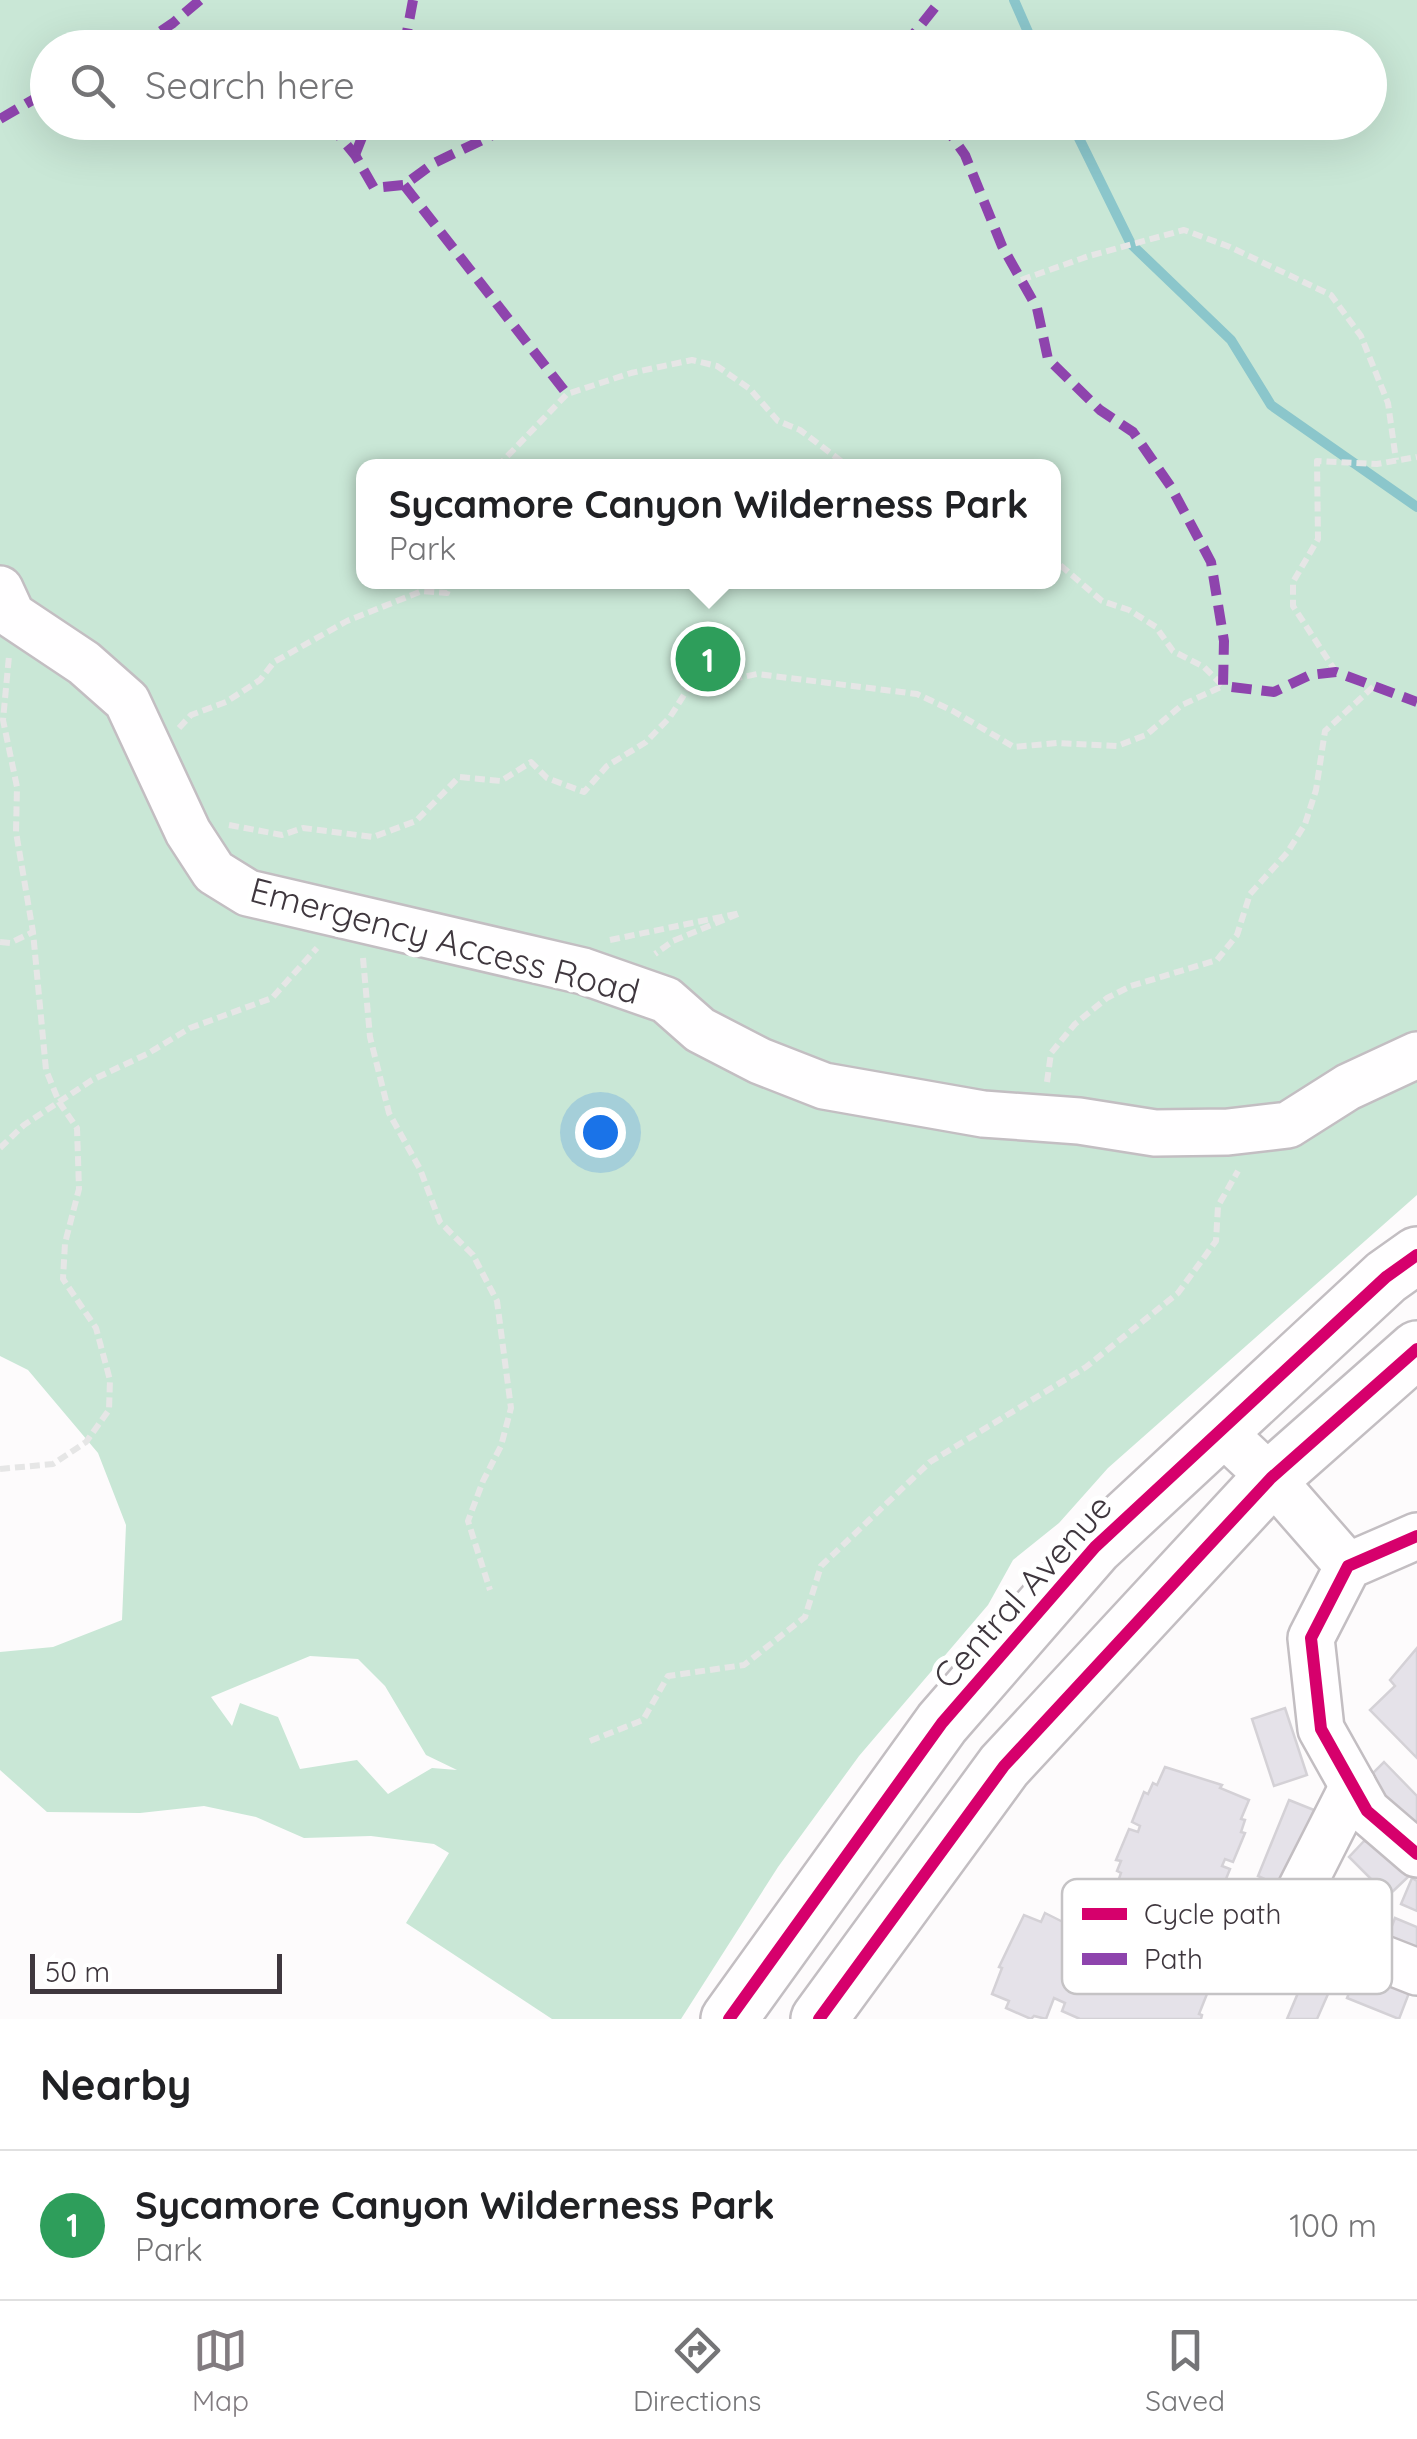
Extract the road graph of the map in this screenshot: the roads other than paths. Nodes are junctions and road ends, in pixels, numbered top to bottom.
1 (6, 602) edge
2 (1417, 1055) edge
3 (1417, 1255) edge
4 (1417, 1349) edge
5 (1221, 1431) junction
6 (1271, 1478) junction
7 (1417, 1536) edge
8 (1348, 1566) junction
9 (1354, 1786) junction
10 (1417, 1854) edge
11 (1306, 1879) edge
12 (1392, 1962) edge
13 (1417, 1972) edge
14 (729, 2019) edge
15 (819, 2019) edge

1 - 2 street, Emergency Access Road
3 - 5 main road, Central Avenue
4 - 6 main road
5 - 6 street
5 - 14 main road, Central Avenue
6 - 8 street
6 - 15 main road
7 - 8 street
8 - 9 street
9 - 10 street
9 - 11 street
12 - 13 street

